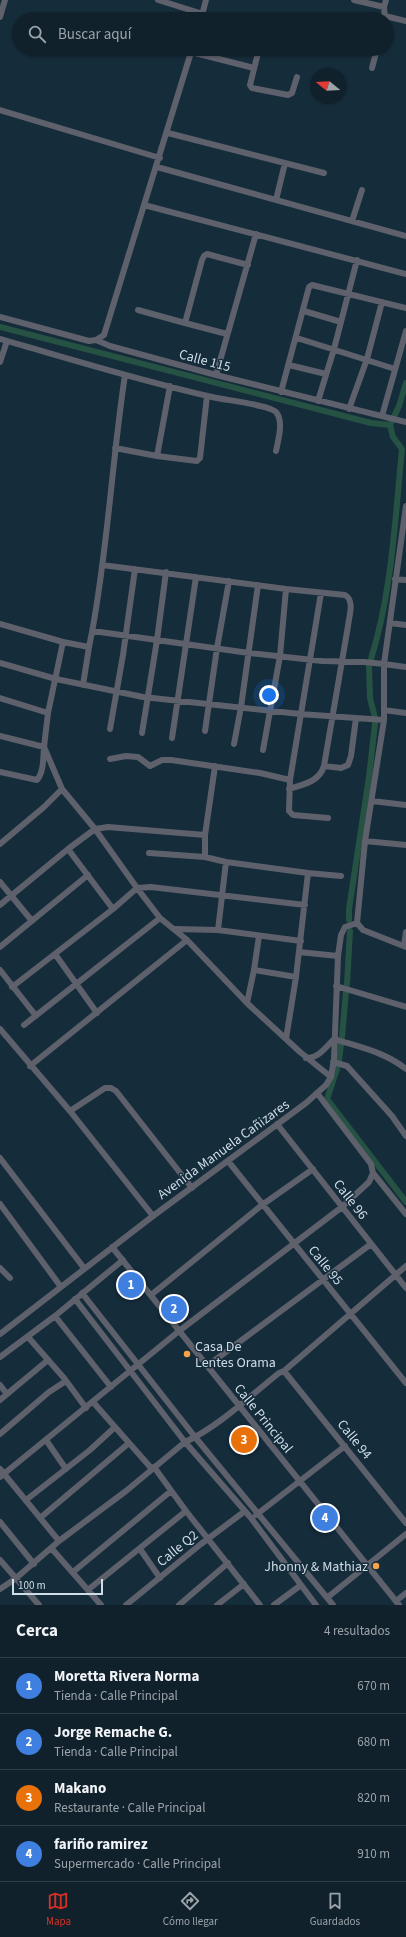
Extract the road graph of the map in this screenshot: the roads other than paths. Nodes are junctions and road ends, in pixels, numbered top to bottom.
1 (4, 0) edge
2 (160, 0) edge
3 (206, 0) edge
4 (354, 0) edge
5 (386, 0) edge
6 (384, 7) junction
7 (192, 12) edge
8 (203, 12) edge
9 (384, 12) edge
10 (0, 17) edge
11 (394, 19) edge
12 (406, 21) edge
13 (191, 56) edge
14 (210, 56) edge
15 (257, 56) edge
16 (375, 56) edge
17 (254, 68) junction
18 (372, 68) dead end
19 (297, 77) dead end
20 (0, 110) edge
21 (168, 133) junction
22 (160, 158) junction
23 (285, 163) junction
24 (157, 167) junction
25 (324, 173) dead end
26 (362, 190) dead end
27 (276, 200) junction
28 (144, 205) junction
29 (352, 221) junction
30 (256, 234) junction
31 (406, 236) edge
32 (357, 260) junction
33 (248, 265) junction
34 (406, 274) edge
35 (349, 293) junction
36 (382, 302) junction
37 (406, 308) edge
38 (138, 310) dead end
39 (304, 311) junction
40 (0, 317) edge
41 (341, 322) junction
42 (185, 323) junction
43 (406, 331) edge
44 (227, 334) junction
45 (297, 338) junction
46 (0, 339) edge
47 (96, 340) junction
48 (7, 341) junction
49 (334, 349) junction
50 (367, 359) junction
51 (0, 362) edge
52 (289, 365) junction
53 (395, 369) junction
54 (326, 374) junction
55 (125, 375) junction
56 (216, 375) junction
57 (170, 386) junction
58 (281, 392) junction
59 (207, 396) junction
60 (318, 401) junction
61 (349, 409) junction
62 (384, 416) junction
63 (406, 422) edge
64 (115, 448) junction
65 (276, 451) dead end
66 (157, 456) junction
67 (406, 506) edge
68 (404, 536) edge
69 (102, 565) junction
70 (135, 568) junction
71 (166, 572) junction
72 (196, 577) junction
73 (395, 579) junction
74 (406, 580) edge
75 (229, 581) junction
76 (258, 585) junction
77 (286, 589) junction
78 (321, 593) junction
79 (390, 623) junction
80 (0, 624) edge
81 (406, 625) edge
82 (92, 632) junction
83 (126, 635) junction
84 (158, 640) junction
85 (63, 642) junction
86 (186, 644) junction
87 (89, 647) junction
88 (217, 648) junction
89 (249, 653) junction
90 (280, 656) junction
91 (310, 660) junction
92 (340, 662) junction
93 (0, 663) edge
94 (384, 664) junction
95 (406, 667) edge
96 (56, 679) junction
97 (83, 685) junction
98 (117, 691) junction
99 (148, 697) junction
100 (0, 698) edge
101 (178, 700) junction
102 (210, 704) junction
103 (241, 707) junction
104 (272, 710) junction
105 (384, 710) junction
106 (48, 713) junction
107 (406, 713) edge
108 (300, 714) junction
109 (333, 717) junction
110 (356, 718) junction
111 (384, 720) junction
112 (110, 729) dead end
113 (205, 731) dead end
114 (142, 733) dead end
115 (0, 736) edge
116 (172, 738) dead end
117 (234, 744) dead end
118 (44, 748) junction
119 (264, 750) dead end
120 (110, 759) dead end
121 (215, 766) junction
122 (324, 766) junction
123 (0, 772) edge
124 (290, 780) junction
125 (289, 789) junction
126 (62, 790) junction
127 (372, 801) junction
128 (406, 805) edge
129 (328, 818) dead end
130 (95, 829) junction
131 (205, 835) junction
132 (365, 840) junction
133 (0, 844) edge
134 (406, 845) edge
135 (68, 849) junction
136 (149, 853) dead end
137 (205, 857) junction
138 (226, 862) junction
139 (308, 873) junction
140 (88, 876) junction
141 (341, 876) dead end
142 (0, 882) edge
143 (137, 888) junction
144 (221, 895) junction
145 (11, 896) junction
146 (0, 904) edge
147 (305, 905) junction
148 (113, 909) junction
149 (160, 918) junction
150 (32, 921) junction
151 (354, 923) junction
152 (175, 929) junction
153 (218, 930) junction
154 (406, 932) edge
155 (259, 936) junction
156 (187, 940) junction
157 (301, 941) junction
158 (0, 947) edge
159 (405, 947) edge
160 (299, 952) junction
161 (55, 954) junction
162 (338, 956) junction
163 (0, 970) edge
164 (254, 970) junction
165 (296, 977) junction
166 (76, 984) junction
167 (336, 986) junction
168 (12, 987) junction
169 (247, 1003) junction
170 (406, 1007) edge
171 (97, 1013) junction
172 (36, 1016) junction
173 (24, 1025) dead end
174 (0, 1029) edge
175 (286, 1039) junction
176 (334, 1039) junction
177 (306, 1058) junction
178 (333, 1062) junction
179 (30, 1066) junction
180 (406, 1069) edge
181 (331, 1077) junction
182 (317, 1093) junction
183 (70, 1111) junction
184 (277, 1124) junction
185 (406, 1136) edge
186 (0, 1158) edge
187 (228, 1161) junction
188 (313, 1169) junction
189 (373, 1172) junction
190 (192, 1188) junction
191 (0, 1204) edge
192 (262, 1205) junction
193 (342, 1207) junction
194 (406, 1214) edge
195 (152, 1216) junction
196 (295, 1244) junction
197 (371, 1244) junction
198 (112, 1247) junction
199 (122, 1260) junction
200 (406, 1266) edge
201 (0, 1268) edge
202 (84, 1268) junction
203 (396, 1276) junction
204 (10, 1278) dead end
205 (321, 1280) junction
206 (61, 1287) junction
207 (406, 1288) edge
208 (82, 1293) junction
209 (151, 1295) junction
210 (75, 1299) junction
211 (351, 1313) junction
212 (55, 1316) junction
213 (179, 1331) junction
214 (0, 1334) edge
215 (28, 1336) junction
216 (0, 1357) edge
217 (48, 1360) junction
218 (138, 1365) junction
219 (207, 1366) junction
220 (284, 1371) junction
221 (130, 1372) junction
222 (66, 1381) junction
223 (406, 1383) edge
224 (0, 1385) edge
225 (111, 1387) junction
226 (7, 1394) junction
227 (0, 1400) edge
228 (93, 1402) junction
229 (238, 1405) junction
230 (86, 1408) junction
231 (115, 1427) junction
232 (0, 1434) edge
233 (195, 1437) junction
234 (46, 1440) junction
235 (184, 1442) junction
236 (129, 1443) junction
237 (345, 1446) junction
238 (153, 1468) junction
239 (66, 1469) junction
240 (1, 1474) edge
241 (299, 1481) junction
242 (171, 1491) junction
243 (26, 1500) junction
244 (245, 1511) junction
245 (186, 1512) junction
246 (258, 1514) junction
247 (40, 1518) junction
248 (251, 1518) junction
249 (0, 1522) edge
250 (406, 1523) edge
251 (406, 1534) edge
252 (208, 1538) junction
253 (59, 1541) junction
254 (52, 1549) junction
255 (140, 1550) junction
256 (0, 1560) edge
257 (228, 1563) junction
258 (34, 1564) junction
259 (367, 1565) junction
260 (73, 1572) junction
261 (160, 1578) junction
262 (15, 1579) junction
263 (244, 1584) junction
264 (301, 1585) junction
265 (0, 1589) edge
266 (89, 1589) junction
267 (406, 1593) edge
268 (328, 1597) junction
269 (397, 1603) edge
270 (34, 1604) edge
271 (101, 1605) edge
272 (126, 1605) edge
273 (180, 1605) edge
274 (217, 1605) edge
275 (260, 1605) edge
276 (274, 1605) edge
277 (316, 1605) edge
278 (333, 1605) edge

1 - 10 street
2 - 7 street
3 - 8 street
4 - 6 street
5 - 6 street
6 - 9 street
11 - 12 street
13 - 21 street
14 - 17 street
15 - 17 street
16 - 18 street
17 - 19 street
20 - 22 street
21 - 22 street
21 - 23 street
22 - 24 street
23 - 25 street
23 - 27 street
24 - 27 street
24 - 28 street
26 - 29 street
27 - 29 street
28 - 30 street
28 - 47 street
29 - 31 street
30 - 32 street
30 - 33 street
32 - 34 street
32 - 35 street
33 - 42 street
33 - 44 street
35 - 36 street
35 - 39 street
35 - 41 street
36 - 37 street
36 - 50 street
38 - 42 street
39 - 41 street
39 - 45 street
40 - 47 street, Calle 115
41 - 49 street
42 - 44 street
43 - 53 street
44 - 56 street
45 - 49 street
45 - 52 street
46 - 48 street
47 - 56 street, Calle 115
48 - 51 street
48 - 55 street
49 - 50 street
49 - 54 street
50 - 53 street
50 - 61 street
52 - 54 street
52 - 58 street
53 - 62 street
54 - 60 street
55 - 57 street
55 - 64 street
56 - 58 street, Calle 115
57 - 59 street
57 - 66 street
58 - 60 street, Calle 115
59 - 65 street
59 - 66 street
60 - 61 street, Calle 115
61 - 62 street, Calle 115
62 - 63 street, Calle 115
64 - 66 street
64 - 69 street
67 - 68 street
68 - 73 street
69 - 70 street
69 - 82 street
70 - 71 street
70 - 83 street
71 - 72 street
71 - 84 street
72 - 75 street
72 - 86 street
73 - 74 street
73 - 79 street
75 - 76 street
75 - 88 street
76 - 77 street
76 - 89 street
77 - 78 street
77 - 90 street
78 - 91 street
78 - 92 street
79 - 81 street
79 - 94 street
80 - 85 street
82 - 83 street
82 - 87 street
83 - 84 street
83 - 98 street
84 - 86 street
84 - 99 street
85 - 87 street
85 - 96 street
86 - 88 street
86 - 101 street
87 - 97 street
88 - 89 street
88 - 102 street
89 - 90 street
89 - 103 street
90 - 91 street
90 - 104 street
91 - 92 street
91 - 108 street
92 - 94 street
92 - 109 street
93 - 96 street
94 - 95 street
94 - 105 street
96 - 97 street
96 - 106 street
97 - 98 street
98 - 99 street
98 - 112 street
99 - 101 street
99 - 114 street
100 - 106 street
101 - 102 street
101 - 116 street
102 - 103 street
102 - 113 street
103 - 104 street
103 - 117 street
104 - 108 street
104 - 119 street
105 - 107 street
105 - 111 street
106 - 118 street
108 - 109 street
108 - 124 street
109 - 110 street
109 - 122 street
110 - 111 street
110 - 122 street
111 - 127 street
115 - 118 street
118 - 123 street
118 - 126 street
120 - 121 street
121 - 124 street
121 - 131 street
122 - 125 street
124 - 125 street
125 - 129 street
126 - 130 street
126 - 133 street
127 - 128 street
127 - 132 street
130 - 131 street
130 - 135 street
130 - 143 street
131 - 137 street
132 - 134 street
132 - 151 street
135 - 140 street
135 - 145 street
136 - 137 street
137 - 138 street
138 - 139 street
138 - 144 street
139 - 141 street
139 - 147 street
140 - 148 street
140 - 150 street
142 - 145 street
143 - 144 street
143 - 148 street
143 - 149 street
144 - 147 street
144 - 153 street
145 - 146 street
145 - 150 street
147 - 157 street
148 - 161 street
149 - 152 street
149 - 166 street
150 - 158 street
151 - 159 street
151 - 162 street
152 - 153 street
152 - 156 street
153 - 155 street
154 - 159 street
155 - 157 street
155 - 164 street
156 - 169 street
156 - 171 street
157 - 160 street
160 - 162 street
160 - 165 street
161 - 166 street
161 - 168 street
162 - 167 street
163 - 168 street
164 - 165 street
164 - 169 street
165 - 175 street
166 - 171 street
166 - 172 street
167 - 170 street
167 - 176 street
168 - 172 street
169 - 175 street
171 - 179 street
172 - 173 street
174 - 179 street
175 - 177 street
176 - 177 street
176 - 178 street
176 - 180 street
177 - 181 street
178 - 181 street
178 - 185 street
179 - 183 street
181 - 182 street, Avenida Manuela Cañizares
182 - 184 street, Avenida Manuela Cañizares
182 - 189 street
183 - 190 street
183 - 195 street
184 - 187 street, Avenida Manuela Cañizares
184 - 188 street, Calle 96
186 - 202 street
187 - 190 street, Avenida Manuela Cañizares
187 - 192 street, Calle 95
188 - 192 street
188 - 193 street, Calle 96
189 - 193 street
189 - 194 street
190 - 195 street, Avenida Manuela Cañizares
191 - 206 street
192 - 196 street, Calle 95
192 - 209 street
193 - 196 street
193 - 197 street, Calle 96
195 - 198 street, Avenida Manuela Cañizares
196 - 205 street, Calle 95
196 - 213 street
197 - 203 street, Calle 96
197 - 205 street
198 - 199 street, Calle Principal
198 - 202 street, Avenida Manuela Cañizares
199 - 208 street
199 - 209 street, Calle Principal
200 - 203 street
201 - 204 street
202 - 206 street, Avenida Manuela Cañizares
203 - 207 street, Calle 96
203 - 211 street
205 - 211 street, Calle 95
205 - 219 street
206 - 214 street, Avenida Manuela Cañizares
208 - 210 street
208 - 218 street
209 - 213 street, Calle Principal
210 - 212 street
210 - 221 street
211 - 220 street
211 - 223 street, Calle 95
212 - 215 street
212 - 225 street
213 - 218 street
213 - 219 street, Calle Principal
215 - 216 street
215 - 217 street
217 - 222 street
217 - 226 street
218 - 221 street
218 - 233 street
219 - 229 street, Calle Principal
220 - 229 street
220 - 237 street, Calle 94
221 - 225 street
221 - 235 street
222 - 230 street
222 - 232 street
224 - 226 street
225 - 228 street
226 - 227 street
228 - 230 street
228 - 231 street
229 - 233 street
229 - 241 street, Calle Principal
230 - 234 street
231 - 236 street
231 - 239 street
233 - 235 street
233 - 246 street
234 - 239 street
234 - 240 street
235 - 238 street
235 - 244 street
236 - 238 street
236 - 247 street
237 - 241 street
237 - 250 street, Calle 94
238 - 242 street
238 - 253 street
239 - 243 street
240 - 243 street
241 - 246 street
241 - 259 street, Calle Principal
242 - 245 street
242 - 260 street
243 - 247 street
244 - 248 street
244 - 252 street, Calle Q2
245 - 252 street
245 - 255 street
246 - 248 street
246 - 268 street
247 - 253 street
248 - 264 street
249 - 258 street
251 - 259 street
252 - 257 street
252 - 261 street, Calle Q2
253 - 254 street
254 - 258 street
254 - 260 street
255 - 261 street
255 - 266 street
256 - 262 street
257 - 263 street
257 - 273 street
258 - 262 street
259 - 268 street
259 - 269 street, Calle Principal
260 - 266 street
261 - 272 street, Calle Q2
262 - 265 street
262 - 270 street
263 - 274 street
263 - 275 street
264 - 276 street
264 - 277 street
266 - 271 street
267 - 269 street
268 - 278 street

